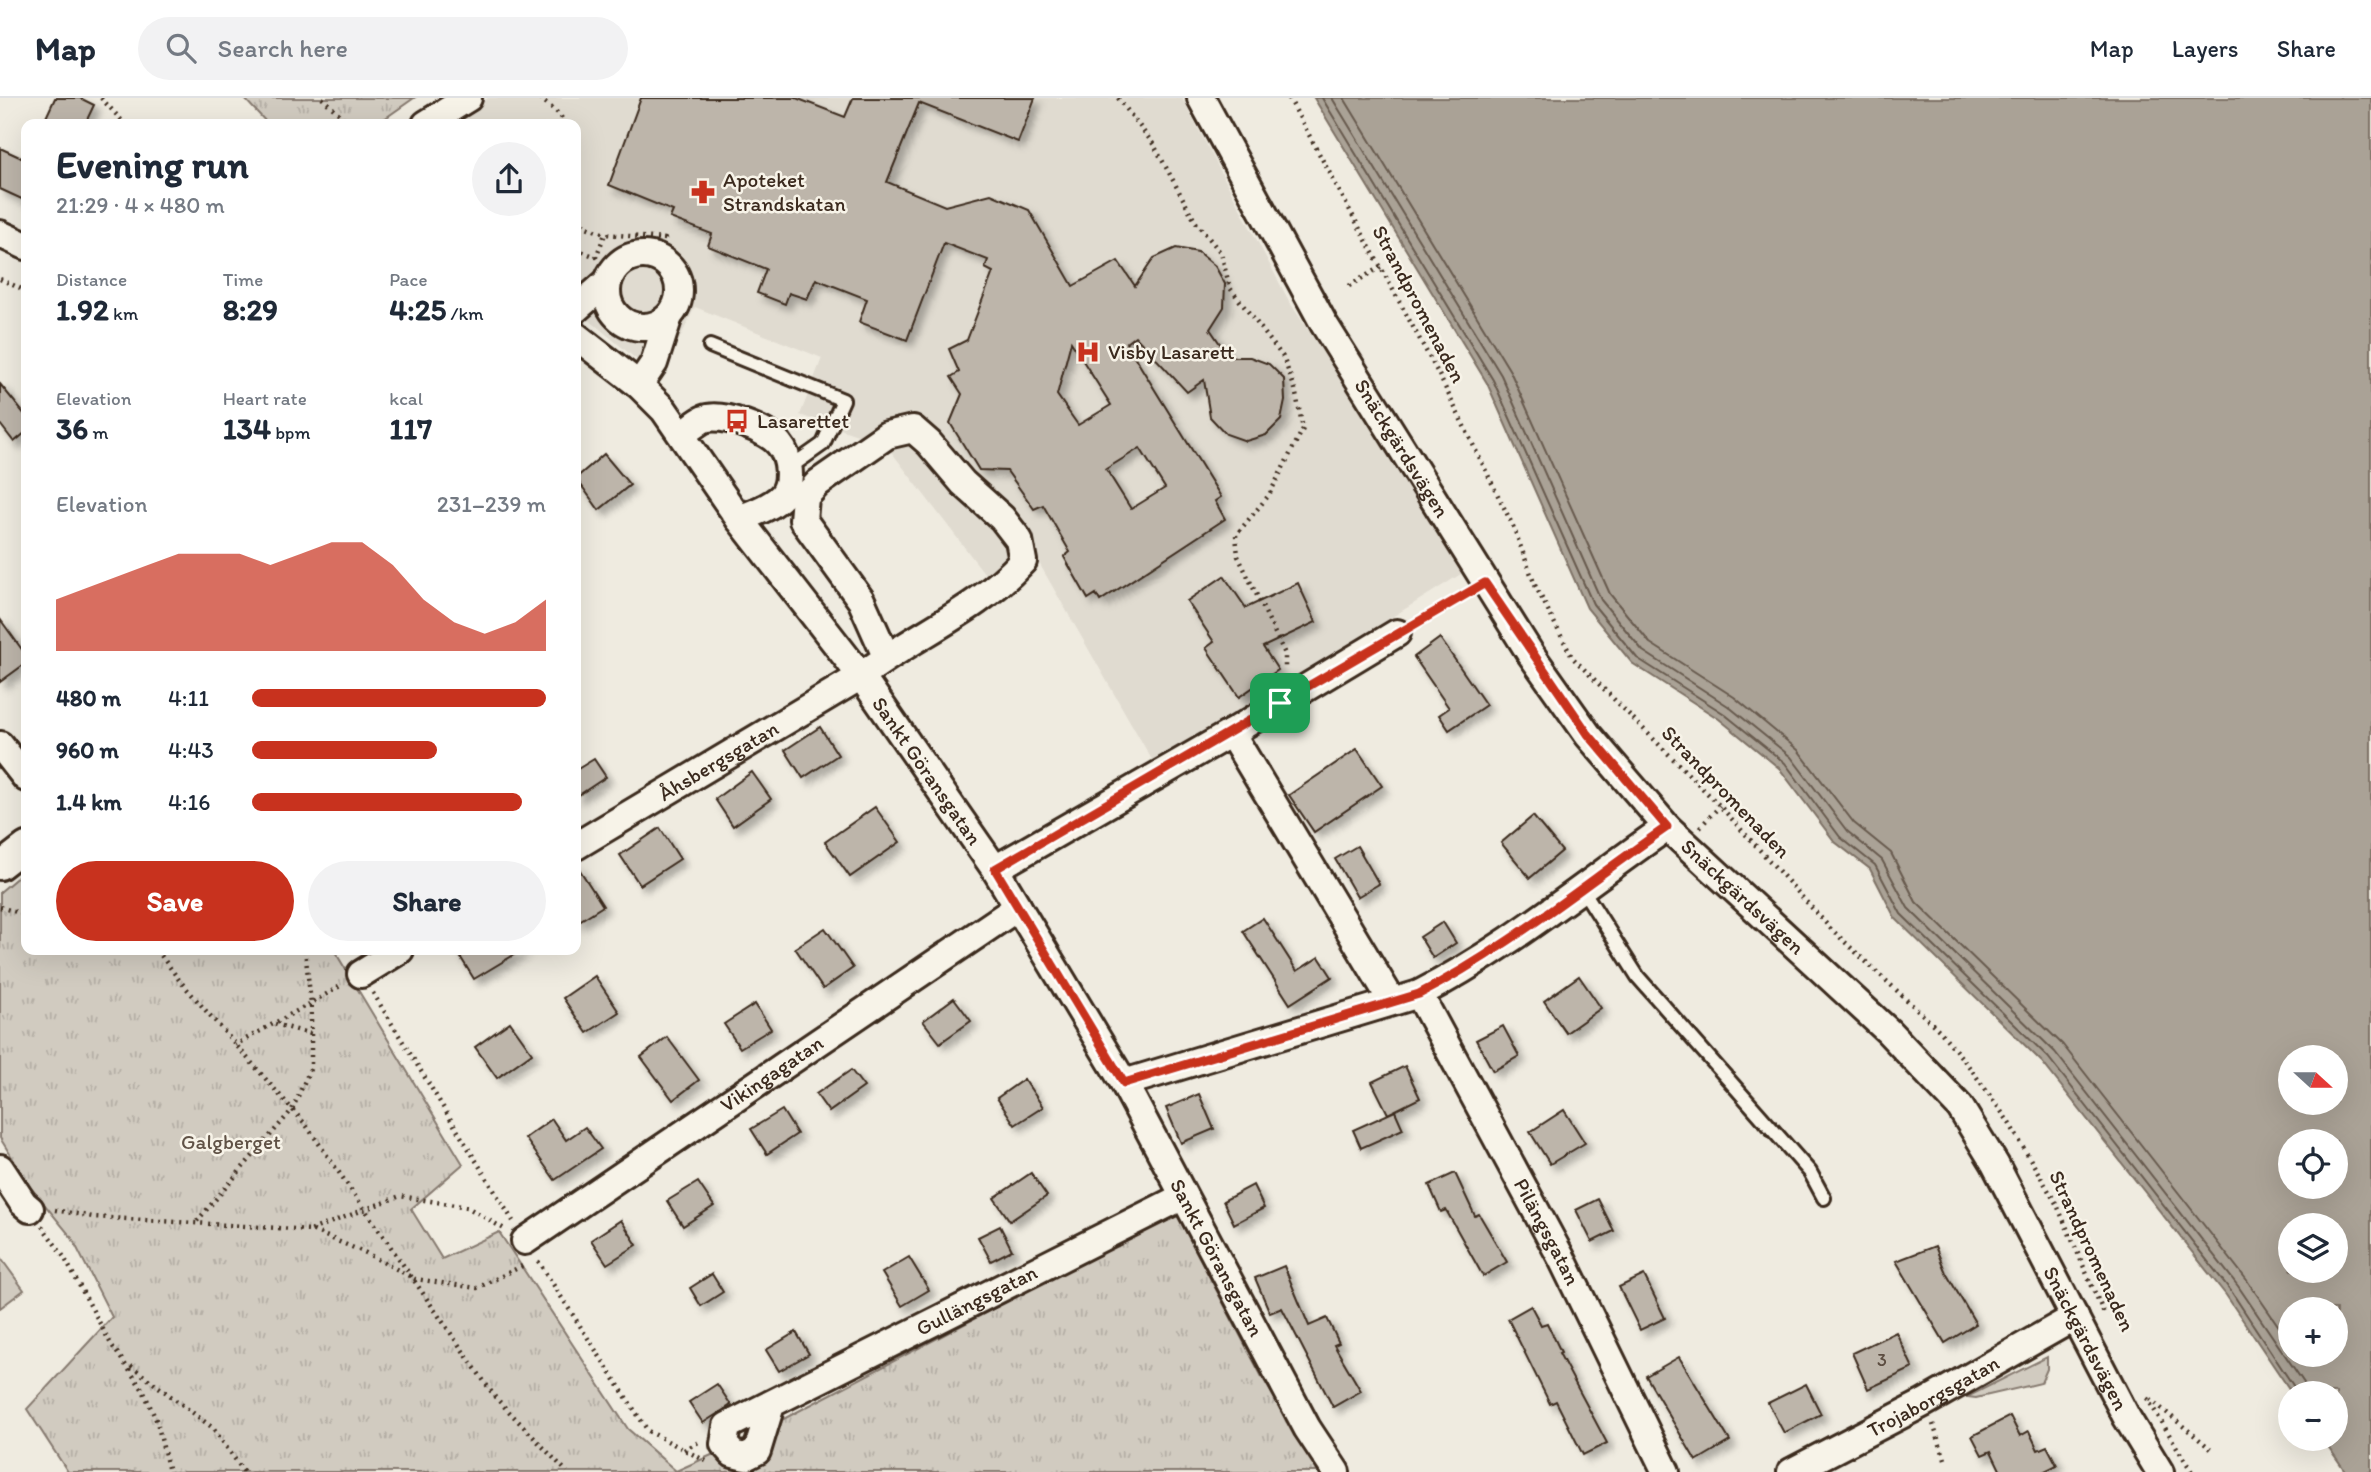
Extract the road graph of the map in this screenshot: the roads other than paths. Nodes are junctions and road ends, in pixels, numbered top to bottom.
1 (468, 98) edge
2 (1200, 98) edge
3 (434, 119) edge
4 (0, 234) edge
5 (21, 244) edge
6 (608, 281) junction
7 (581, 305) edge
8 (668, 319) junction
9 (581, 341) edge
10 (710, 346) dead end
11 (639, 385) junction
12 (682, 435) junction
13 (789, 468) junction
14 (739, 519) junction
15 (1397, 633) road end
16 (886, 656) junction
17 (861, 676) junction
18 (1231, 733) junction
19 (0, 745) edge
20 (21, 772) edge
21 (1667, 827) junction
22 (581, 843) edge
23 (21, 850) edge
24 (0, 866) edge
25 (995, 869) junction
26 (1581, 887) junction
27 (1018, 907) junction
28 (392, 955) edge
29 (361, 974) road end
30 (1419, 994) junction
31 (1392, 1002) junction
32 (1124, 1083) junction
33 (0, 1168) edge
34 (1182, 1197) junction
35 (1824, 1198) dead end
36 (30, 1209) road end
37 (531, 1250) road end
38 (2075, 1317) junction
39 (771, 1405) dead end
40 (1336, 1472) edge
41 (1666, 1472) edge
42 (1791, 1472) edge
43 (2160, 1472) edge

1 - 3 street
2 - 21 street, Snäckgärdsvägen
4 - 5 street
6 - 7 street
6 - 8 street
6 - 8 street
8 - 11 street
9 - 11 street, Sankt Göransgatan
10 - 13 lane
11 - 12 street, Sankt Göransgatan
12 - 13 street
12 - 14 street, Sankt Göransgatan
13 - 14 street
14 - 17 street, Sankt Göransgatan
15 - 18 street
16 - 16 street, Åhsbergsgatan
16 - 17 street, Åhsbergsgatan
17 - 22 street, Åhsbergsgatan
17 - 25 street, Sankt Göransgatan
18 - 25 street
18 - 31 street
19 - 20 street
21 - 26 street
21 - 38 street, Snäckgärdsvägen
23 - 24 street
25 - 27 street, Sankt Göransgatan
26 - 30 street
26 - 35 lane
27 - 32 street, Sankt Göransgatan
27 - 37 street, Vikingagatan
28 - 29 street
30 - 31 street
30 - 41 street, Pilängsgatan
31 - 32 street
32 - 34 street, Sankt Göransgatan
33 - 36 street
34 - 39 street, Gullängsgatan
34 - 40 street, Sankt Göransgatan
38 - 42 street, Trojaborgsgatan
38 - 43 street, Snäckgärdsvägen

